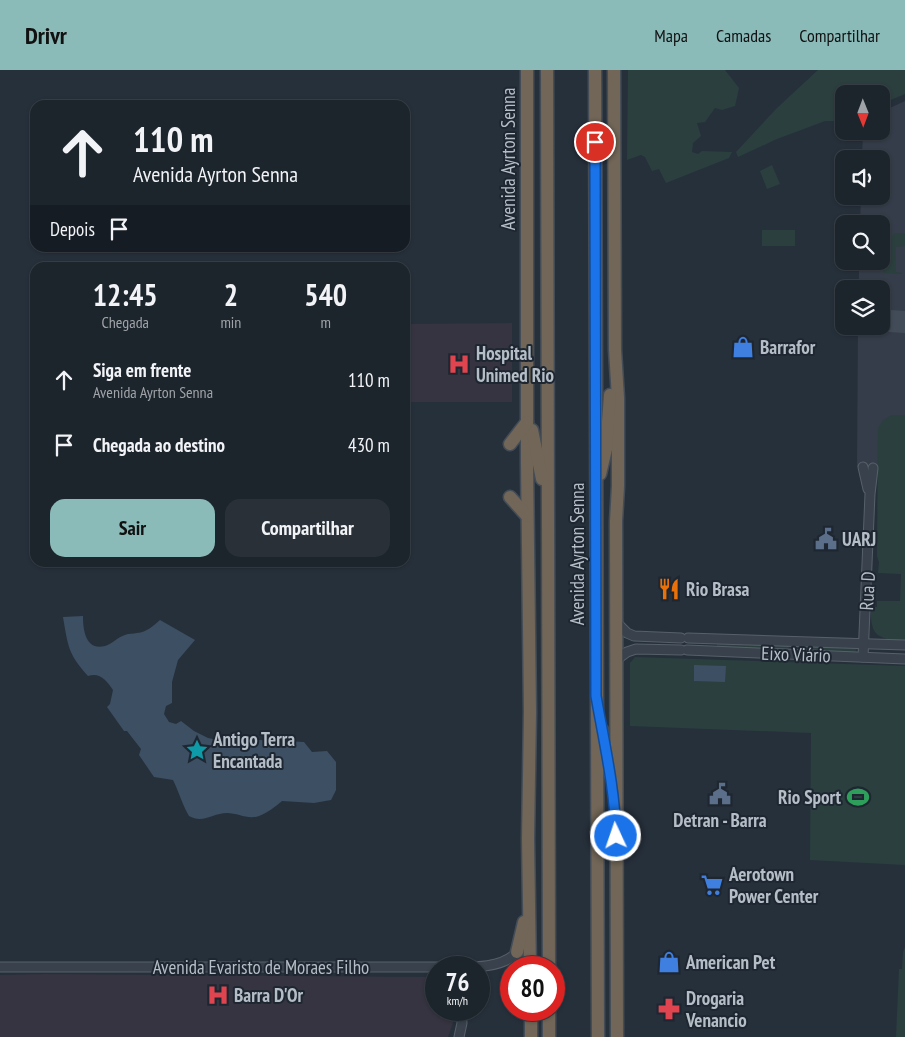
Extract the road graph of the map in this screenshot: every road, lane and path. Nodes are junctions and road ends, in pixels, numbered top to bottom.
1 (527, 70) edge
2 (547, 70) edge
3 (594, 70) edge
4 (614, 70) edge
5 (614, 350) junction
6 (527, 404) junction
7 (527, 422) junction
8 (510, 444) dead end
9 (863, 468) dead end
10 (873, 468) dead end
11 (596, 483) junction
12 (870, 494) junction
13 (510, 497) dead end
14 (548, 506) junction
15 (527, 516) junction
16 (616, 622) junction
17 (641, 637) junction
18 (864, 643) junction
19 (882, 644) junction
20 (905, 645) edge
21 (641, 648) junction
22 (863, 657) junction
23 (882, 658) junction
24 (905, 659) edge
25 (616, 660) junction
26 (596, 696) junction
27 (548, 710) junction
28 (616, 818) junction
29 (528, 838) junction
30 (529, 902) junction
31 (517, 952) joint
32 (530, 956) edge
33 (549, 956) edge
34 (490, 965) edge
35 (0, 968) edge
36 (425, 968) edge
37 (462, 1021) edge
38 (531, 1021) edge
39 (549, 1021) edge
40 (459, 1037) edge
41 (531, 1037) edge
42 (549, 1037) edge
43 (598, 1037) edge
44 (617, 1037) edge

1 - 6 highway, Avenida Ayrton Senna
2 - 14 highway, Avenida Ayrton Senna
3 - 11 highway, Avenida Ayrton Senna
4 - 5 highway, Avenida Ayrton Senna
5 - 11 highway
5 - 16 highway, Avenida Ayrton Senna
6 - 7 highway, Avenida Ayrton Senna
6 - 14 highway
7 - 8 highway
7 - 15 highway, Avenida Ayrton Senna
9 - 12 street, Rua D
10 - 12 street, Rua D
11 - 26 highway, Avenida Ayrton Senna
12 - 18 street, Rua D
13 - 15 highway
14 - 27 highway, Avenida Ayrton Senna
15 - 29 highway, Avenida Ayrton Senna
16 - 17 street, Eixo Viário
16 - 25 highway, Avenida Ayrton Senna
17 - 18 street, Eixo Viário
17 - 21 street
18 - 19 street, Eixo Viário
18 - 22 street, Rua D
19 - 20 street, Eixo Viário
19 - 23 street
21 - 22 street, Eixo Viário
21 - 25 street, Eixo Viário
22 - 23 street, Eixo Viário
23 - 24 street, Eixo Viário
25 - 28 highway, Avenida Ayrton Senna
26 - 28 highway
26 - 43 highway, Avenida Ayrton Senna
27 - 29 highway
27 - 33 highway, Avenida Ayrton Senna
28 - 44 highway, Avenida Ayrton Senna
29 - 30 highway, Avenida Ayrton Senna
30 - 31 highway
30 - 32 highway, Avenida Ayrton Senna
31 - 34 street, Avenida Evaristo de Moraes Filho
35 - 36 street, Avenida Evaristo de Moraes Filho
37 - 40 street
38 - 41 highway
39 - 42 highway

